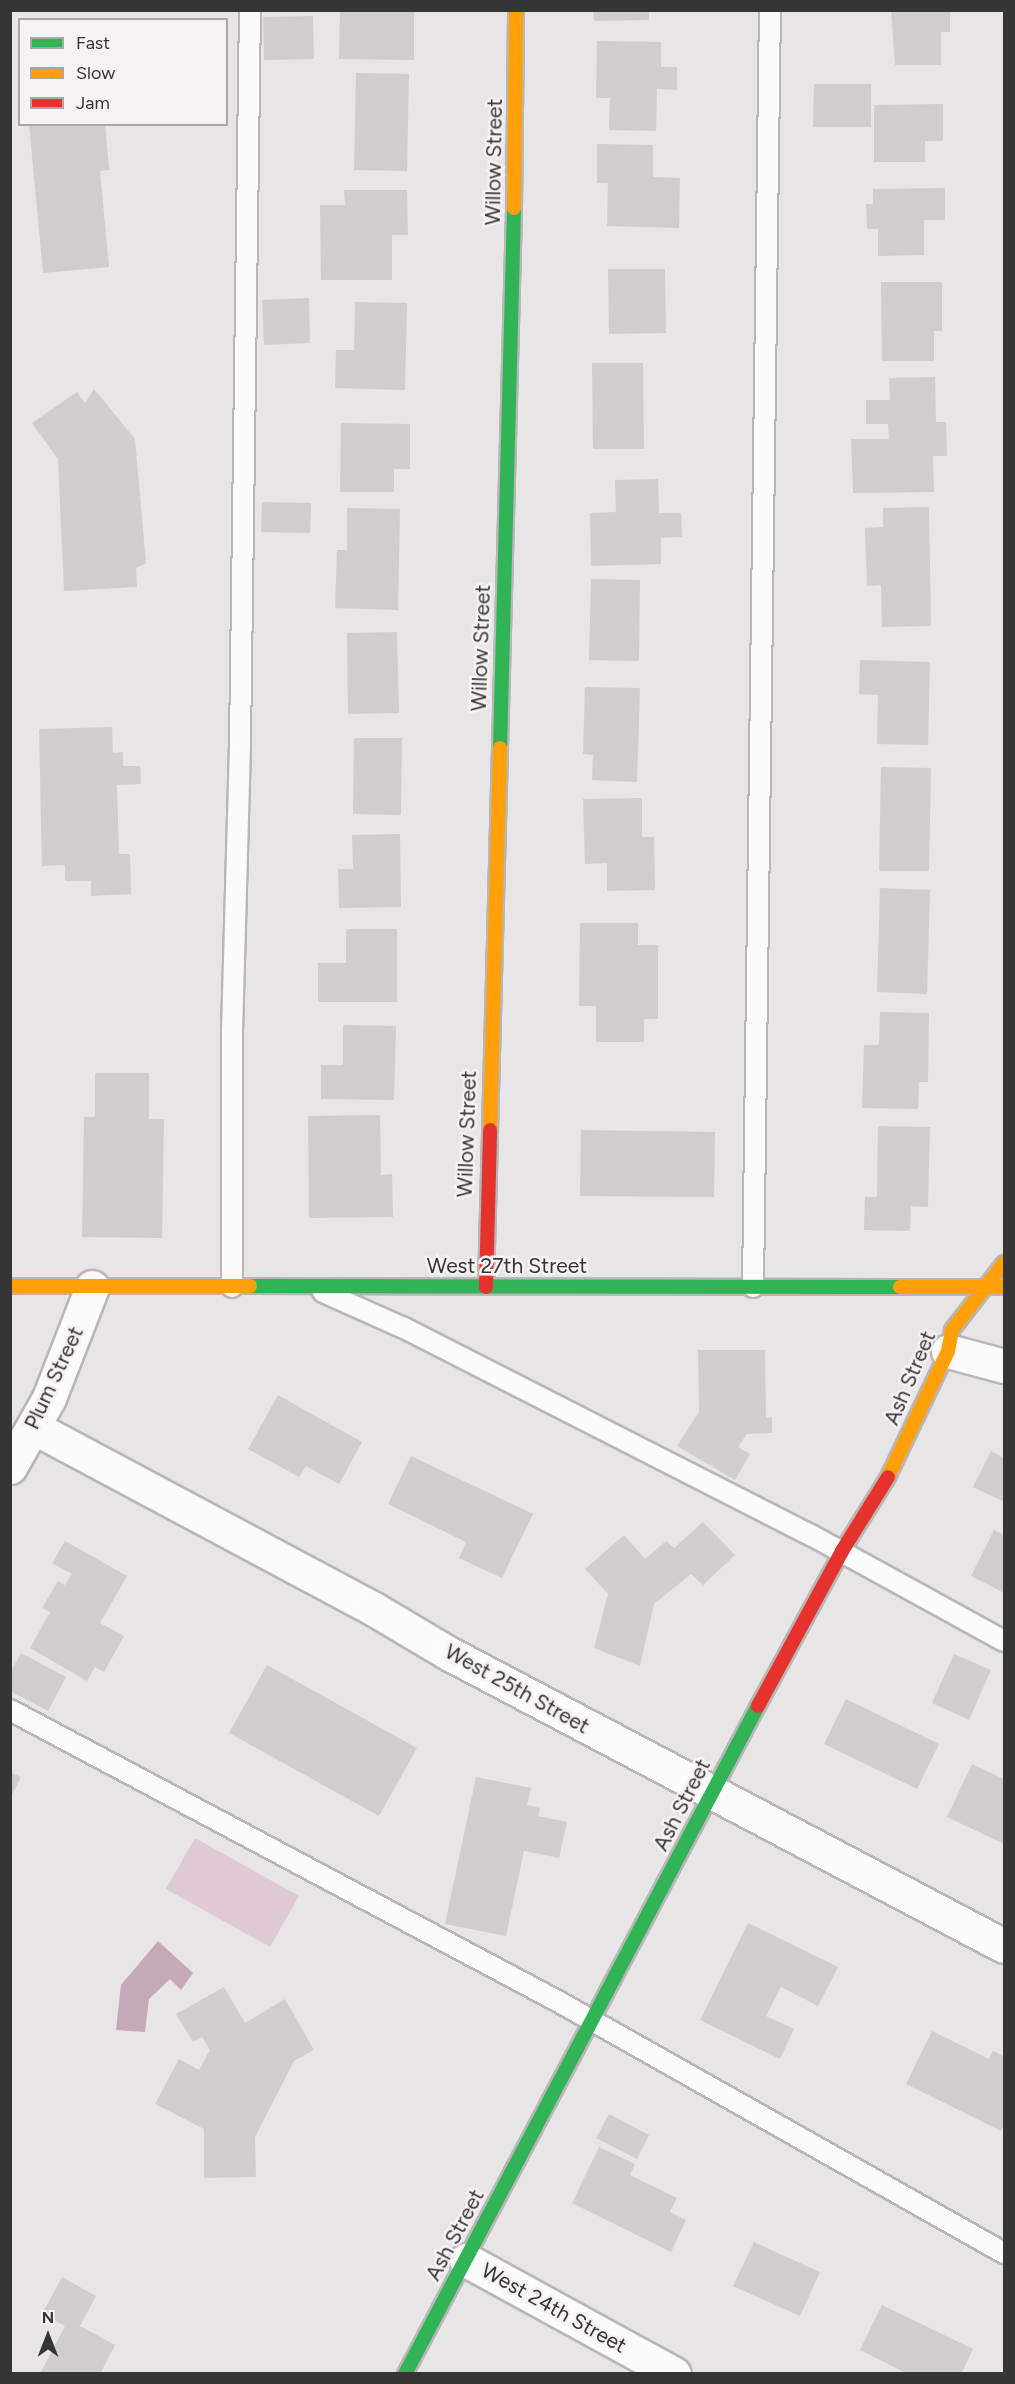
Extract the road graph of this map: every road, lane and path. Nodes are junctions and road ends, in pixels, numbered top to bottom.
1 (250, 10) edge
2 (516, 10) edge
3 (770, 10) edge
4 (1005, 1263) edge
5 (10, 1286) edge
6 (92, 1287) junction
7 (232, 1287) junction
8 (486, 1287) junction
9 (753, 1287) junction
10 (985, 1287) junction
11 (1005, 1287) edge
12 (315, 1288) junction
13 (948, 1351) junction
14 (1005, 1366) edge
15 (33, 1427) junction
16 (10, 1467) edge
17 (842, 1551) junction
18 (1005, 1641) edge
19 (10, 1710) edge
20 (711, 1792) junction
21 (1005, 1946) edge
22 (592, 2020) junction
23 (1005, 2253) edge
24 (466, 2260) junction
25 (405, 2373) edge
26 (674, 2373) edge

1 - 7 lane
2 - 8 street, Willow Street
3 - 9 lane
4 - 10 street, Ash Street
5 - 6 street, West 27th Street
6 - 7 street, West 27th Street
6 - 15 street, Plum Street
7 - 12 street, West 27th Street
8 - 9 street, West 27th Street
8 - 12 street, West 27th Street
9 - 10 street, West 27th Street
10 - 11 street, West 27th Street
10 - 13 street, Ash Street
12 - 17 lane
13 - 14 street
13 - 17 street, Ash Street
15 - 16 street, Plum Street
15 - 20 street, West 25th Street
17 - 18 lane
17 - 20 street, Ash Street
19 - 22 lane
20 - 21 street, West 25th Street
20 - 22 street, Ash Street
22 - 23 lane
22 - 24 street, Ash Street
24 - 25 street, Ash Street
24 - 26 street, West 24th Street

